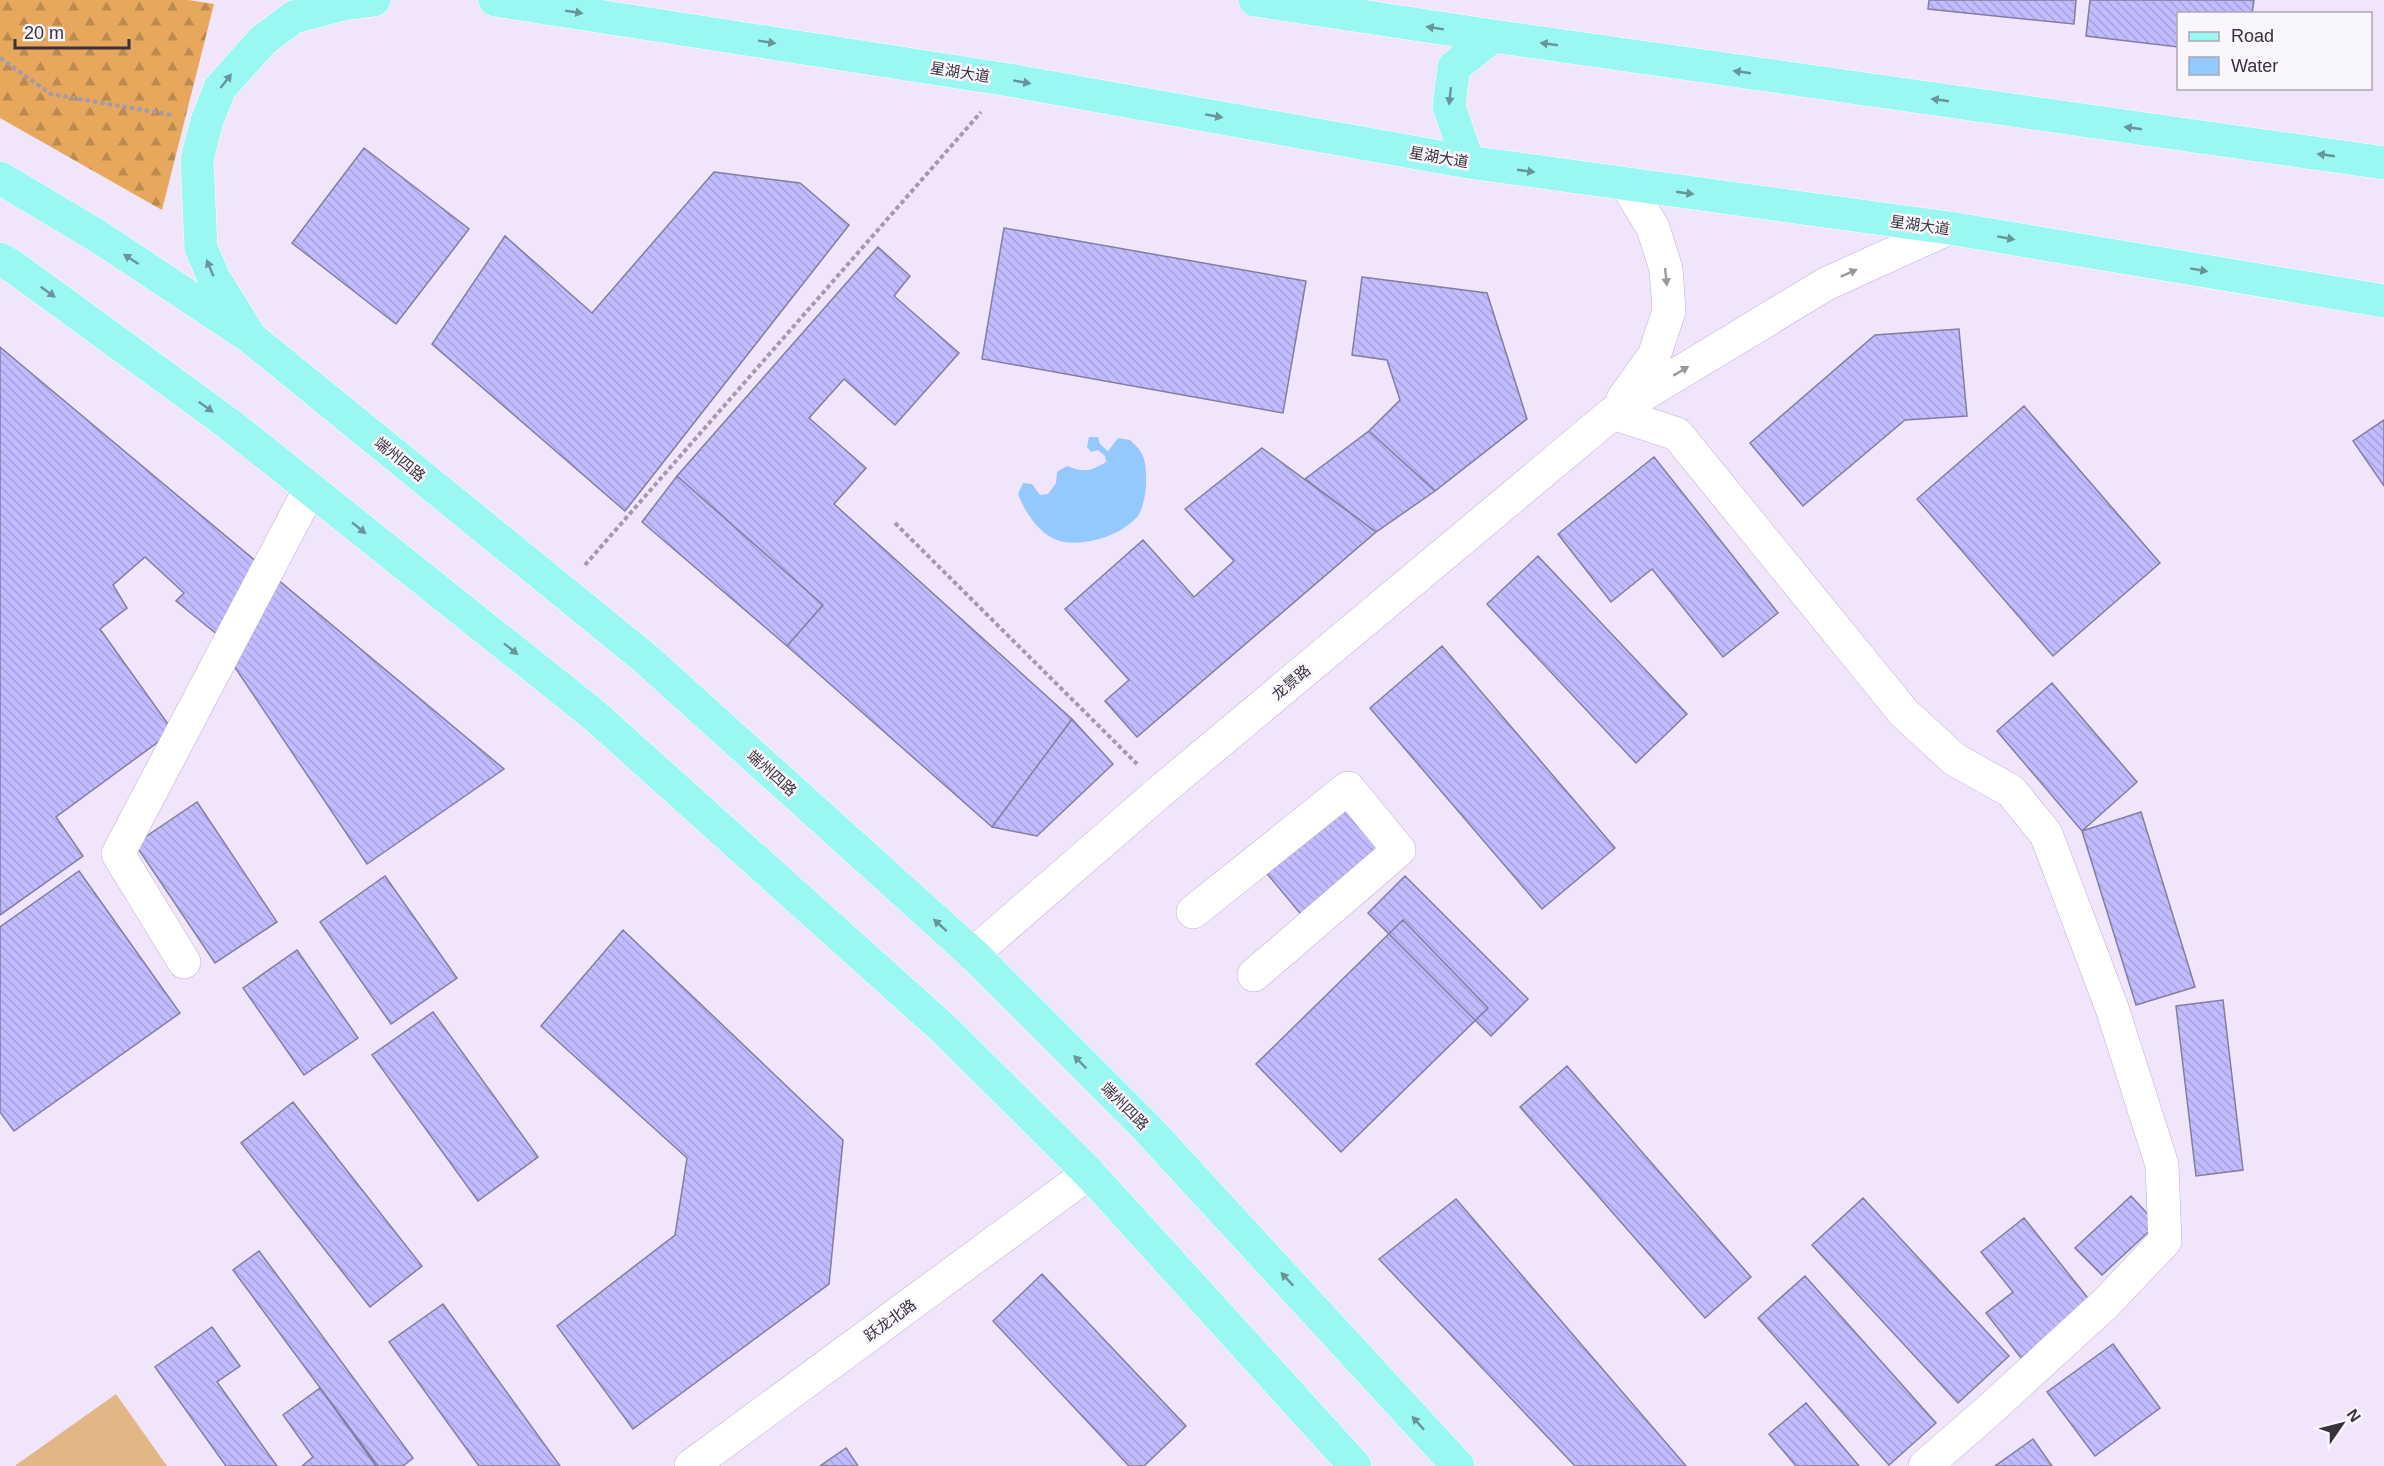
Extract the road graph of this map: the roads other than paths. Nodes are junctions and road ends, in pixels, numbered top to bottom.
1 (374, 0) edge
2 (495, 0) edge
3 (1255, 0) edge
4 (1493, 36) junction
5 (1468, 162) junction
6 (2384, 163) edge
7 (0, 178) edge
8 (1627, 185) junction
9 (1948, 228) junction
10 (5, 268) edge
11 (2384, 301) edge
12 (250, 337) junction
13 (1613, 413) junction
14 (310, 489) junction
15 (1192, 912) dead end
16 (973, 954) junction
17 (184, 962) dead end
18 (1254, 975) dead end
19 (1089, 1173) junction
20 (691, 1466) edge
21 (1355, 1466) edge
22 (1458, 1466) edge
23 (1924, 1466) edge

12 -> 1 main road
2 -> 5 main road, 星湖大道
4 -> 3 main road
4 -> 5 main road
6 -> 4 main road
5 -> 8 main road, 星湖大道
12 -> 7 main road, 端州四路
8 -> 9 main road, 星湖大道
8 -> 13 street
9 -> 11 main road, 星湖大道
13 -> 9 street
10 -> 14 main road
16 -> 12 main road, 端州四路
13 - 16 street, 龙景路
13 - 23 street
14 - 17 street
14 -> 19 main road
15 - 18 street
22 -> 16 main road, 端州四路
19 - 20 street, 跃龙北路
19 - 21 main road

